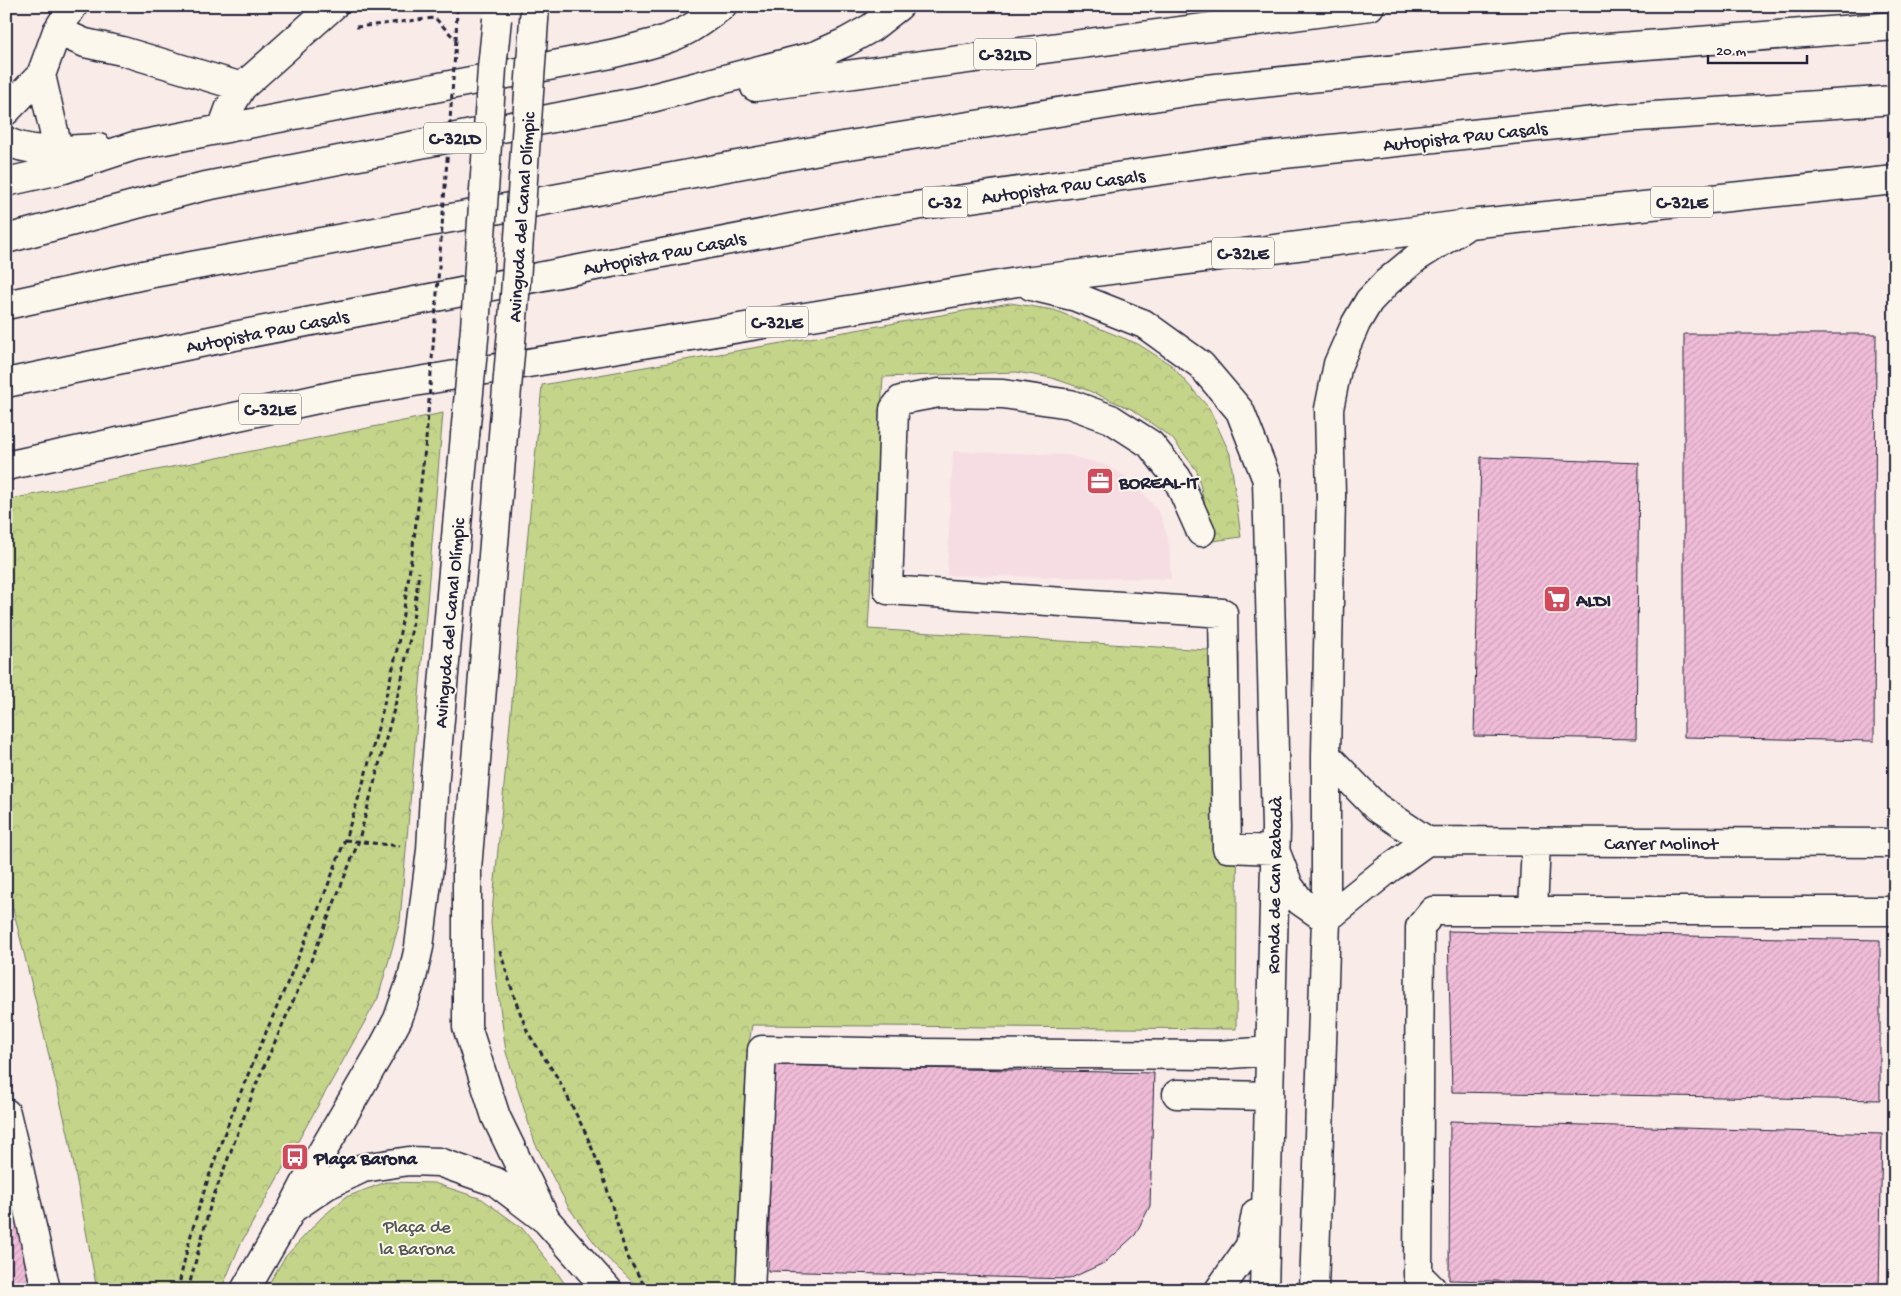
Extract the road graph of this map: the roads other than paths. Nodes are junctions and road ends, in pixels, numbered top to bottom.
1 (73, 6) edge
2 (333, 6) edge
3 (535, 6) edge
4 (722, 6) edge
5 (899, 6) edge
6 (1370, 6) edge
7 (496, 13) edge
8 (1895, 26) edge
9 (57, 32) junction
10 (41, 75) junction
11 (242, 87) junction
12 (1895, 100) edge
13 (640, 101) junction
14 (6, 111) edge
15 (222, 129) junction
16 (6, 141) edge
17 (134, 146) junction
18 (58, 150) junction
19 (1895, 180) edge
20 (6, 182) edge
21 (1469, 224) junction
22 (6, 239) edge
23 (1017, 282) junction
24 (6, 305) edge
25 (6, 383) edge
26 (6, 466) edge
27 (1201, 532) dead end
28 (1326, 755) junction
29 (1427, 841) junction
30 (1536, 842) junction
31 (1895, 843) edge
32 (1275, 850) junction
33 (1533, 911) junction
34 (1895, 911) edge
35 (1326, 919) junction
36 (1270, 1051) junction
37 (1177, 1094) dead end
38 (1269, 1096) junction
39 (6, 1113) edge
40 (1268, 1145) junction
41 (11, 1156) edge
42 (292, 1209) junction
43 (546, 1220) junction
44 (46, 1290) edge
45 (245, 1290) edge
46 (608, 1290) edge
47 (750, 1290) edge
48 (1219, 1290) edge
49 (1264, 1290) edge
50 (1314, 1290) edge
51 (1434, 1290) edge

1 - 9 main road
2 - 11 main road
3 - 43 main road, Avinguda del Canal Olímpic, bridge
4 - 15 main road
5 - 13 main road
6 - 13 main road, C-32LD
7 - 42 main road, Avinguda del Canal Olímpic, bridge
8 - 24 main road
9 - 10 main road
9 - 11 main road
10 - 14 main road
10 - 18 main road
11 - 15 main road
12 - 25 main road, Autopista Pau Casals / C-32
13 - 22 main road, C-32LD
15 - 17 main road
16 - 18 main road
17 - 18 main road
17 - 20 main road
19 - 21 main road, C-32LE
21 - 23 main road, C-32LE
21 - 28 main road
23 - 26 main road, C-32LE
23 - 32 main road, Ronda de Can Rabadà
27 - 32 main road
28 - 29 main road
28 - 35 main road
29 - 30 main road, Carrer Molinot
29 - 35 main road
30 - 31 main road, Carrer Molinot
30 - 33 main road
32 - 35 main road
32 - 36 main road, Ronda de Can Rabadà
33 - 34 main road
33 - 51 main road
35 - 50 main road
36 - 38 main road, Ronda de Can Rabadà
36 - 47 main road
37 - 38 main road
38 - 40 main road, Ronda de Can Rabadà
39 - 41 main road
40 - 48 main road
40 - 49 main road, Ronda de Can Rabadà
41 - 44 main road
42 - 43 main road
42 - 45 main road
43 - 46 main road

